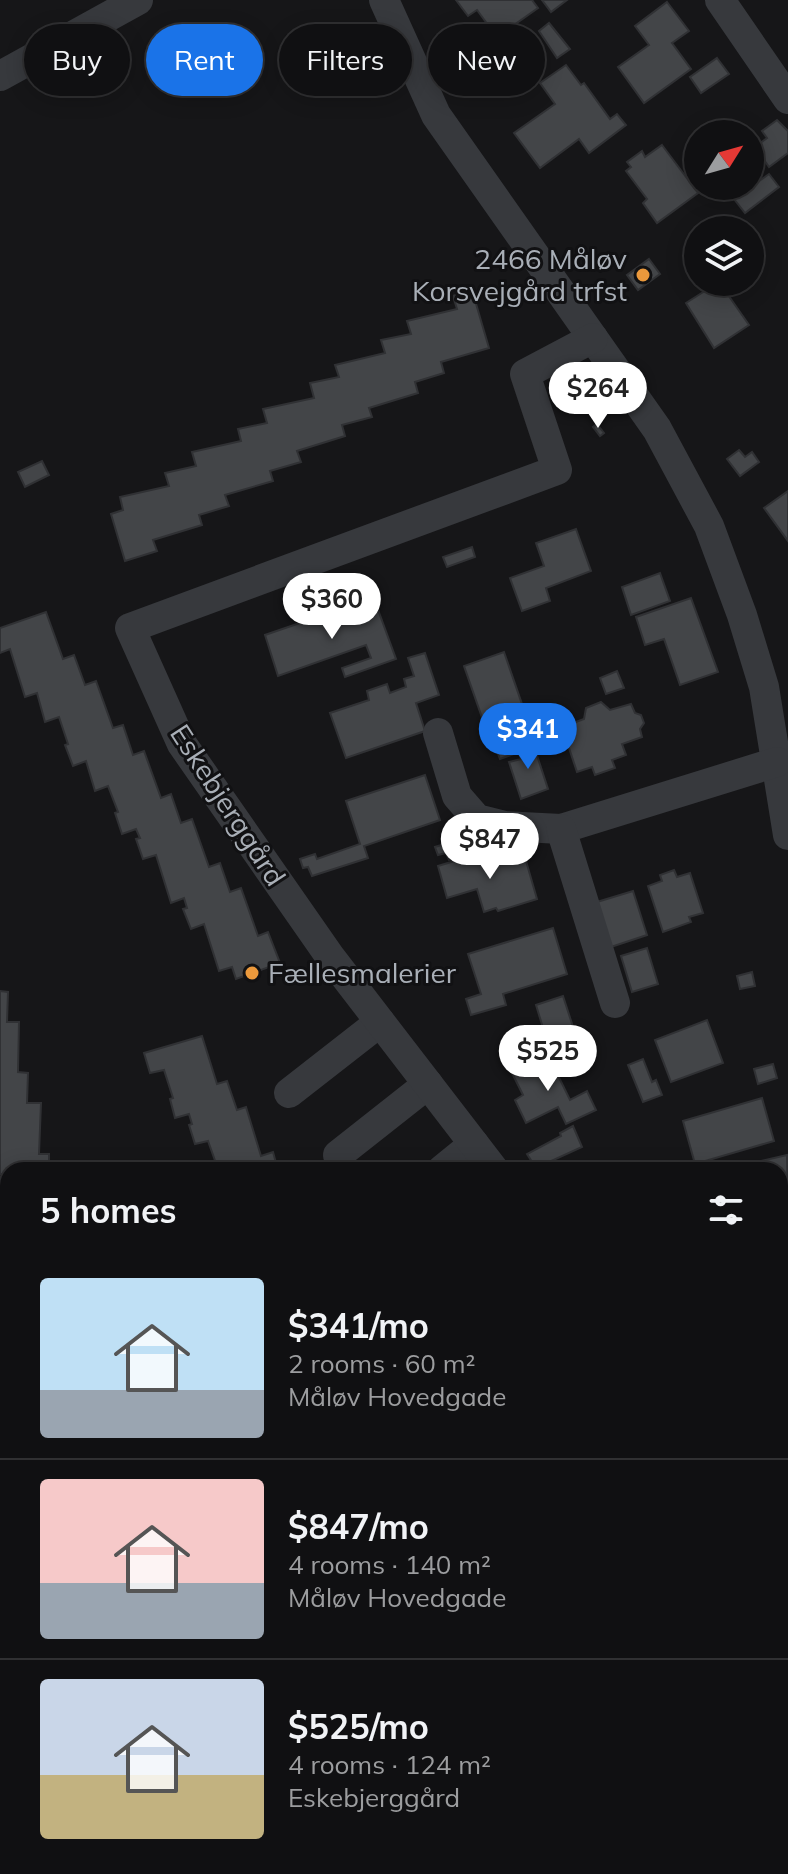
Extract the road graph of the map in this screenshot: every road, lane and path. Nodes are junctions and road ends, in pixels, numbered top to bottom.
1 (138, 0) edge
2 (384, 0) edge
3 (720, 0) edge
4 (0, 76) edge
5 (788, 99) edge
6 (593, 338) junction
7 (438, 733) dead end
8 (777, 762) junction
9 (561, 829) junction
10 (788, 835) edge
11 (615, 1003) dead end
12 (380, 1022) junction
13 (428, 1084) junction
14 (289, 1093) dead end
15 (474, 1144) junction
16 (338, 1155) dead end
17 (452, 1162) edge
18 (488, 1162) edge

1 - 4 street
2 - 6 street
3 - 5 street
6 - 8 street
6 - 12 street, Eskebjerggård
7 - 9 street
8 - 9 street
8 - 10 street
9 - 11 street
12 - 13 street, Eskebjerggård
12 - 14 street
13 - 15 street, Eskebjerggård
13 - 16 street
15 - 17 street
15 - 18 street, Eskebjerggård

